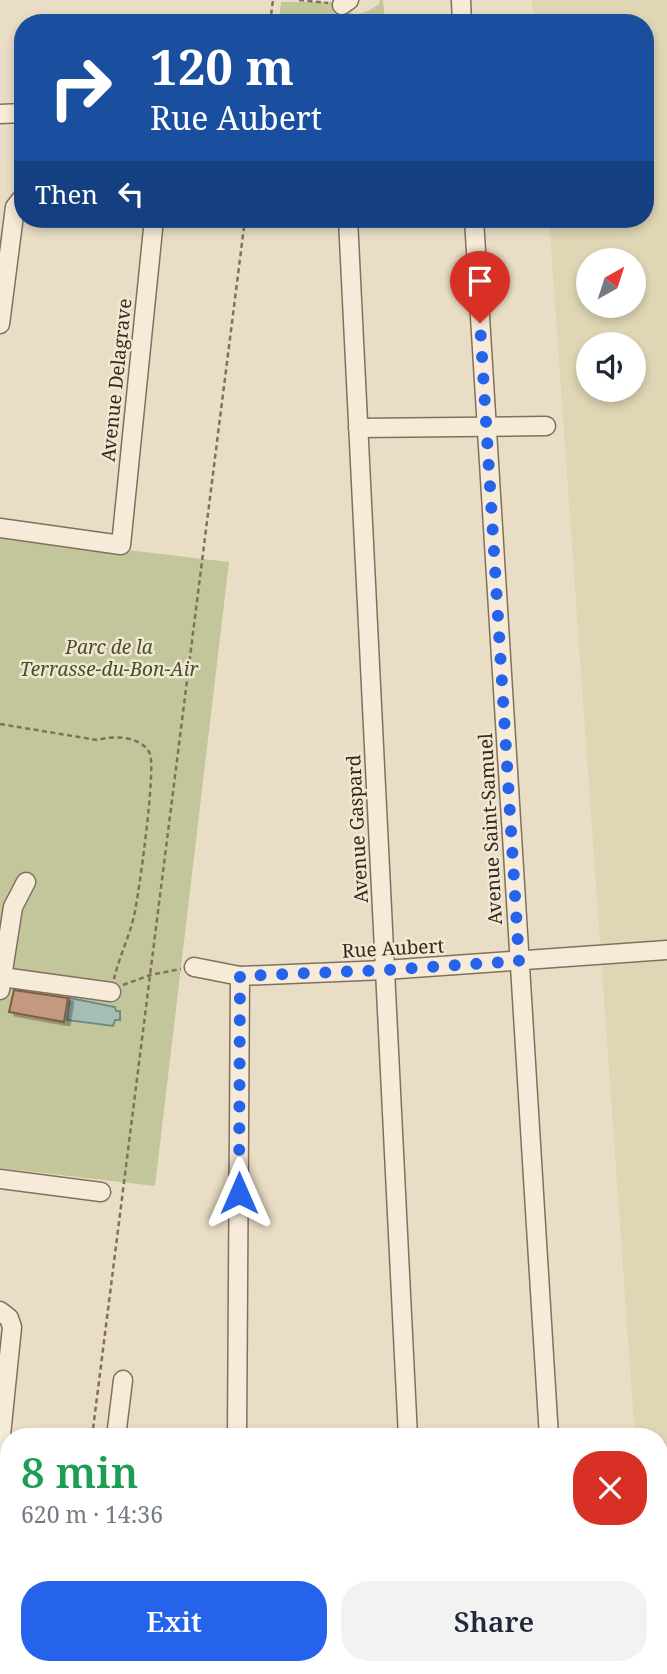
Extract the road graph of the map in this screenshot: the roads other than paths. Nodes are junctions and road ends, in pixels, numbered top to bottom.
1 (14, 215) edge
2 (153, 228) edge
3 (348, 228) edge
4 (475, 228) edge
5 (0, 324) edge
6 (487, 426) junction
7 (546, 426) dead end
8 (358, 428) junction
9 (0, 528) edge
10 (26, 882) dead end
11 (667, 950) edge
12 (519, 961) junction
13 (194, 967) road end
14 (385, 970) junction
15 (240, 976) junction
16 (1, 984) edge
17 (111, 992) road end
18 (0, 1179) edge
19 (101, 1192) dead end
20 (0, 1311) edge
21 (123, 1380) dead end
22 (2, 1428) edge
23 (117, 1428) edge
24 (237, 1428) edge
25 (408, 1428) edge
26 (548, 1428) edge

1 - 5 street
2 - 9 street, Avenue Delagrave
3 - 8 street, Avenue Gaspard
4 - 6 street, Avenue Saint-Samuel
6 - 7 street
6 - 8 street
6 - 12 street, Avenue Saint-Samuel
8 - 14 street, Avenue Gaspard
10 - 16 street
11 - 12 street, Rue Aubert
12 - 14 street, Rue Aubert
12 - 26 street, Avenue Saint-Samuel
13 - 15 street, Rue Aubert
14 - 15 street, Rue Aubert
14 - 25 street, Avenue Gaspard
15 - 24 street
16 - 17 street
18 - 19 street
20 - 22 street
21 - 23 street

